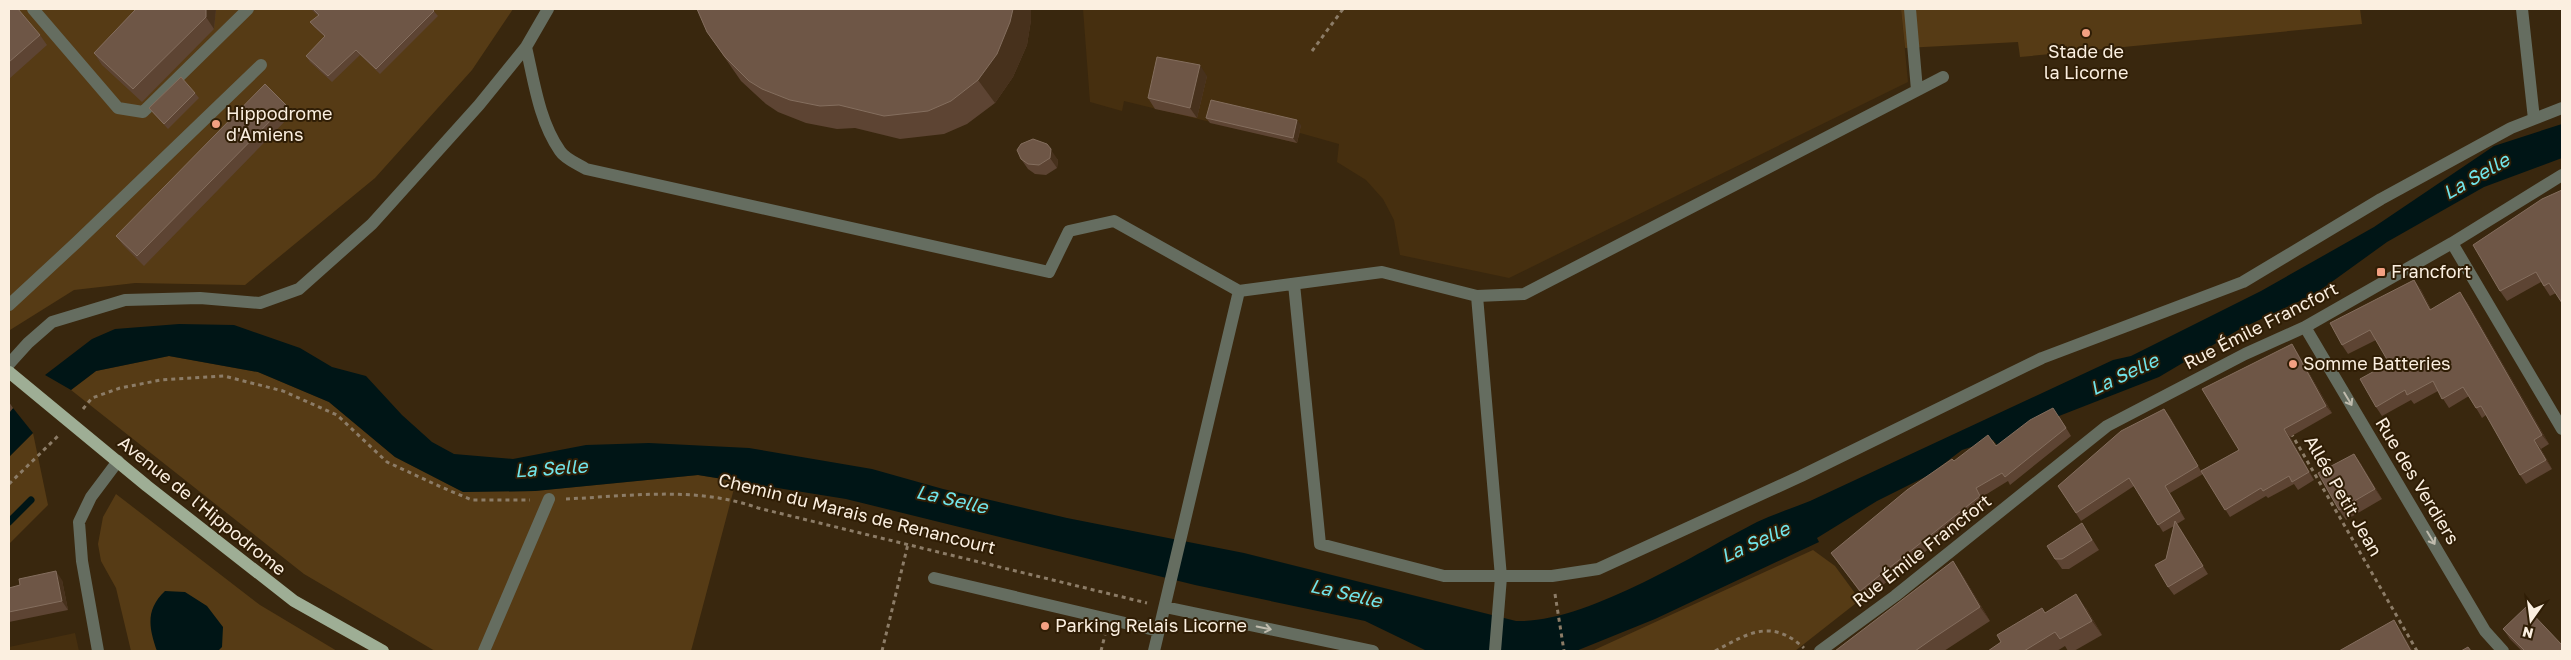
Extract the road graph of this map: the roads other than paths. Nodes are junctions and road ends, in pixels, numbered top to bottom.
1 (33, 9) edge
2 (248, 9) edge
3 (548, 9) edge
4 (1910, 9) edge
5 (2522, 9) edge
6 (526, 47) junction
7 (261, 66) dead end
8 (1943, 77) dead end
9 (1918, 90) junction
10 (2562, 108) edge
11 (2534, 119) junction
12 (2562, 175) edge
13 (2452, 243) junction
14 (1294, 284) junction
15 (1239, 291) junction
16 (1477, 296) junction
17 (9, 305) edge
18 (2304, 327) junction
19 (9, 364) edge
20 (13, 375) edge
21 (2562, 429) edge
22 (118, 461) junction
23 (549, 499) road end
24 (1501, 577) junction
25 (934, 578) dead end
26 (1164, 607) junction
27 (1159, 631) junction
28 (98, 651) edge
29 (383, 651) edge
30 (484, 651) edge
31 (1154, 651) edge
32 (1374, 651) edge
33 (1495, 651) edge
34 (1820, 651) edge
35 (2503, 651) edge

1 - 2 street
3 - 6 street
4 - 9 street
5 - 11 street
6 - 15 street
6 - 19 street
7 - 17 street
8 - 9 street
9 - 16 street
10 - 11 street
11 - 24 street
12 - 13 street, Rue Émile Francfort
13 - 18 street, Rue Émile Francfort
13 - 21 street
14 - 15 street
14 - 16 street
14 - 24 street
15 - 26 street
16 - 24 street
18 - 34 street, Rue Émile Francfort
18 -> 35 street, Rue des Verdiers
20 - 22 main road, Avenue de l'Hippodrome
22 - 28 street
22 - 29 main road, Avenue de l'Hippodrome
23 - 30 street
24 - 33 street
25 - 27 street
26 - 27 street
26 -> 32 street
27 - 31 street

